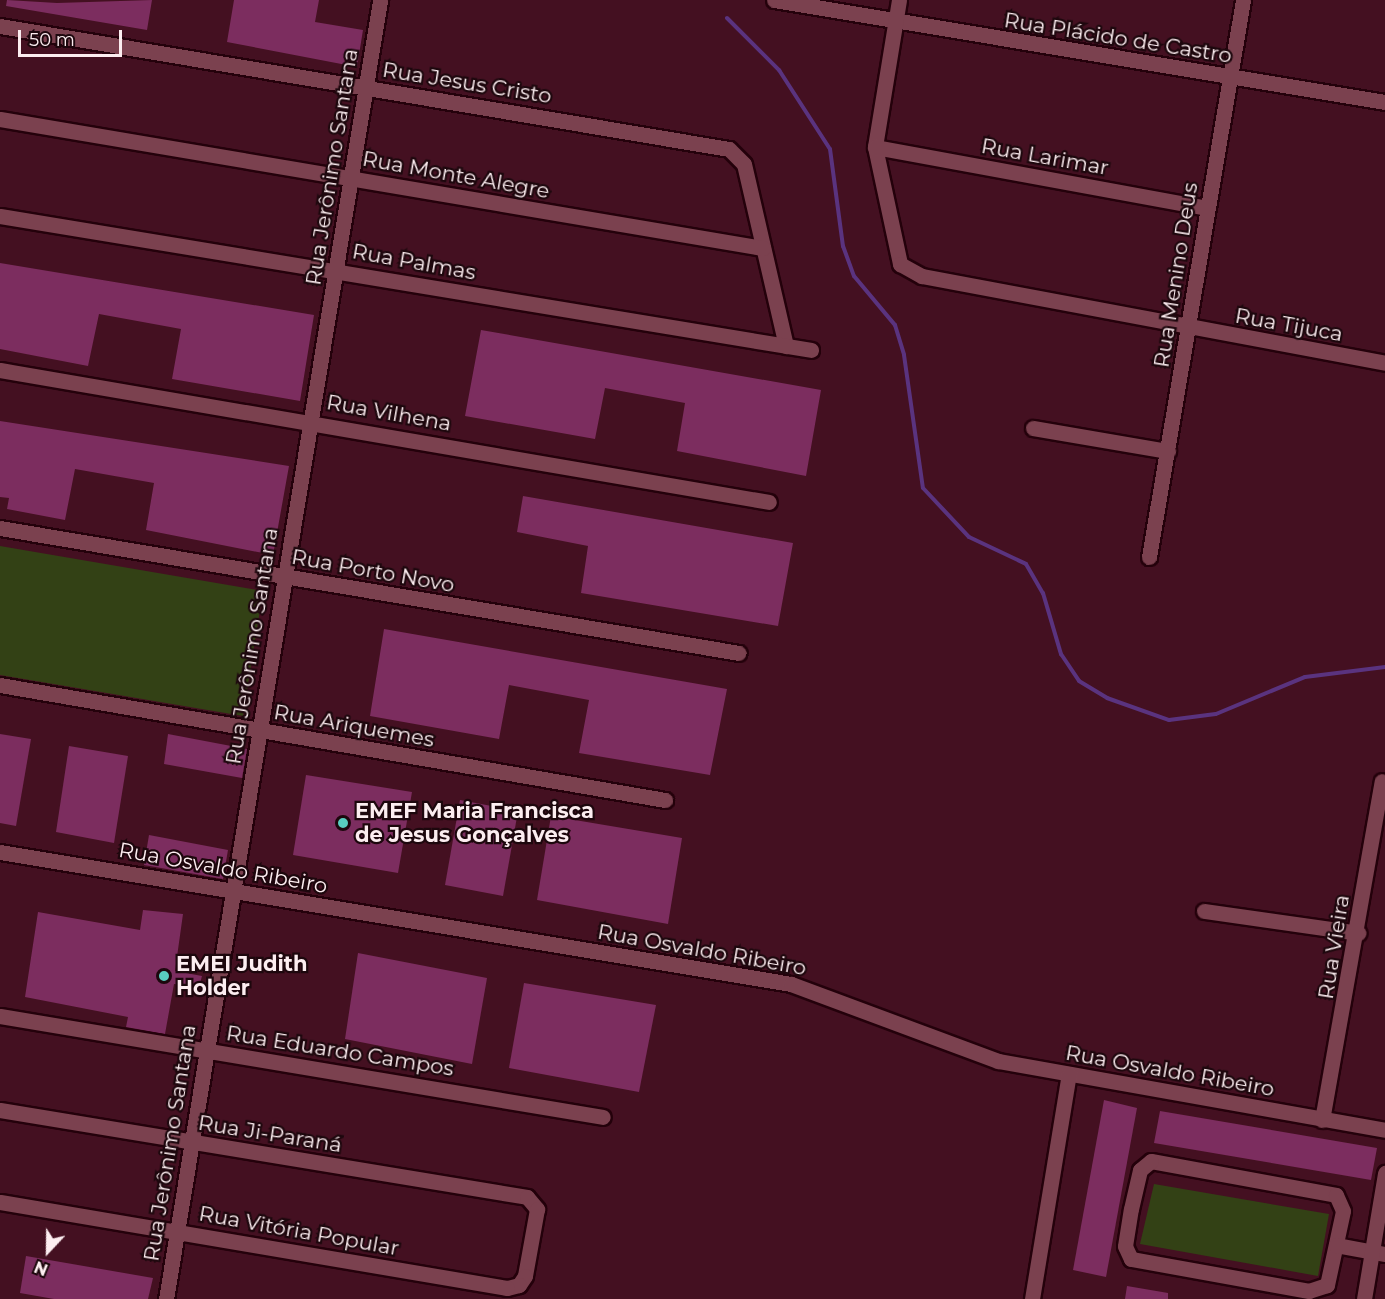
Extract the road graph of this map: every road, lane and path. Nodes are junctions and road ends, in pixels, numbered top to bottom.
1 (380, 0) edge
2 (774, 0) edge
3 (899, 0) edge
4 (1243, 0) edge
5 (894, 22) junction
6 (0, 26) edge
7 (1232, 78) junction
8 (366, 88) junction
9 (1385, 102) edge
10 (0, 119) edge
11 (874, 147) junction
12 (353, 178) junction
13 (1207, 208) junction
14 (0, 216) edge
15 (763, 249) junction
16 (336, 270) junction
17 (1185, 328) junction
18 (786, 346) junction
19 (811, 350) dead end
20 (1385, 363) edge
21 (0, 369) edge
22 (311, 420) junction
23 (1033, 428) dead end
24 (1168, 450) junction
25 (769, 502) dead end
26 (0, 528) edge
27 (1149, 557) dead end
28 (285, 578) junction
29 (739, 654) dead end
30 (0, 685) edge
31 (260, 731) junction
32 (1382, 781) dead end
33 (665, 801) dead end
34 (0, 852) edge
35 (234, 891) junction
36 (1204, 911) dead end
37 (1358, 933) junction
38 (0, 1016) edge
39 (207, 1050) junction
40 (1070, 1074) junction
41 (0, 1110) edge
42 (603, 1117) dead end
43 (1322, 1120) junction
44 (1385, 1130) edge
45 (192, 1143) junction
46 (1385, 1173) edge
47 (0, 1202) edge
48 (177, 1232) junction
49 (1336, 1245) junction
50 (1378, 1253) edge
51 (519, 1285) joint
52 (166, 1299) edge
53 (1032, 1299) edge
54 (1364, 1299) edge

1 - 8 street, Rua Jerônimo Santana
2 - 5 street, Rua Plácido de Castro
3 - 5 street
4 - 7 street, Rua Menino Deus
5 - 7 street, Rua Plácido de Castro
5 - 11 street
6 - 8 street, Rua Jesus Cristo
7 - 9 street, Rua Plácido de Castro
7 - 13 street, Rua Menino Deus
8 - 12 street, Rua Jerônimo Santana
8 - 15 street, Rua Jesus Cristo
10 - 12 street, Rua Monte Alegre
11 - 13 street, Rua Larimar
11 - 17 street, Rua Tijuca
12 - 15 street, Rua Monte Alegre
12 - 16 street, Rua Jerônimo Santana
13 - 17 street, Rua Menino Deus
14 - 16 street, Rua Palmas
15 - 18 street
16 - 18 street, Rua Palmas
16 - 22 street, Rua Jerônimo Santana
17 - 20 street, Rua Tijuca
17 - 24 street, Rua Menino Deus
18 - 19 street, Rua Palmas
21 - 22 street, Rua Vilhena
22 - 25 street, Rua Vilhena
22 - 28 street, Rua Jerônimo Santana
23 - 24 street
24 - 27 street, Rua Menino Deus
26 - 28 street, Rua Porto Novo
28 - 29 street, Rua Porto Novo
28 - 31 street, Rua Jerônimo Santana
30 - 31 street, Rua Ariquemes
31 - 33 street, Rua Ariquemes
31 - 35 street, Rua Jerônimo Santana
32 - 37 street, Rua Vieira
34 - 35 street, Rua Osvaldo Ribeiro
35 - 39 street, Rua Jerônimo Santana
35 - 40 street, Rua Osvaldo Ribeiro
36 - 37 street
37 - 43 street, Rua Vieira
38 - 39 street, Rua Eduardo Campos
39 - 42 street, Rua Eduardo Campos
39 - 45 street, Rua Jerônimo Santana
40 - 43 street, Rua Osvaldo Ribeiro
40 - 53 street
41 - 45 street, Rua Ji-Paraná
43 - 44 street, Rua Osvaldo Ribeiro
45 - 48 street, Rua Jerônimo Santana
45 - 51 street, Rua Ji-Paraná
46 - 50 street
47 - 48 street, Rua Vitória Popular
48 - 51 street, Rua Vitória Popular
48 - 52 street, Rua Jerônimo Santana
49 - 49 street
49 - 50 street
50 - 54 street

